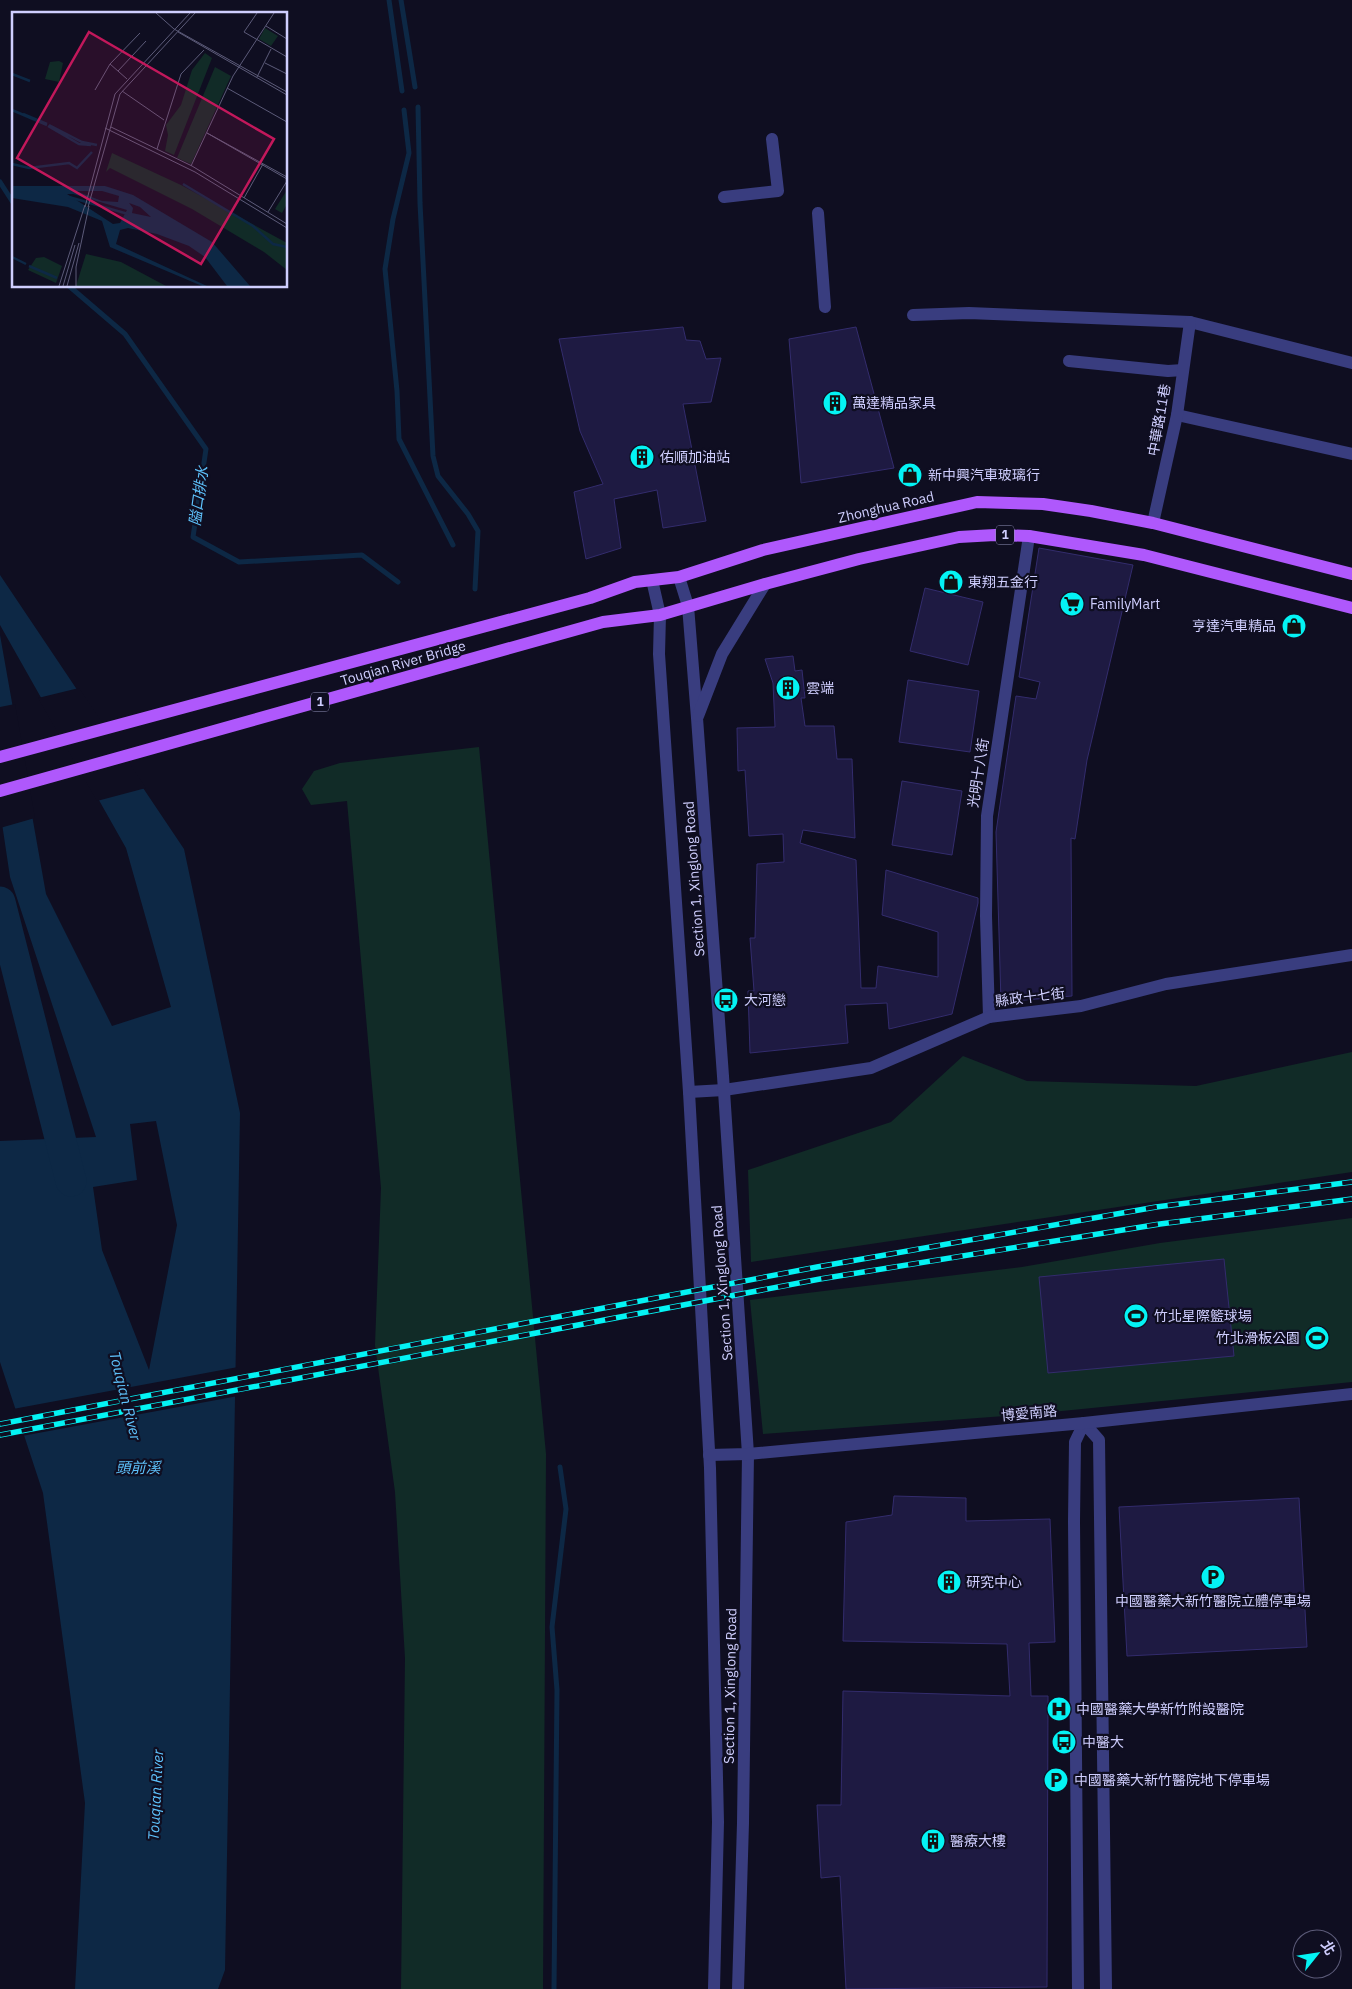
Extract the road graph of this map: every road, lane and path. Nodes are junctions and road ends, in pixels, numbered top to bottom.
1 (772, 139) dead end
2 (724, 196) dead end
3 (818, 213) dead end
4 (825, 307) dead end
5 (913, 315) dead end
6 (1190, 322) junction
7 (1069, 361) dead end
8 (1352, 363) edge
9 (1183, 370) junction
10 (1177, 415) junction
11 (1352, 454) edge
12 (1153, 523) junction
13 (1029, 536) junction
14 (1352, 574) edge
15 (679, 577) junction
16 (652, 580) junction
17 (635, 582) joint
18 (765, 584) junction
19 (688, 606) junction
20 (1352, 608) edge
21 (660, 615) junction
22 (697, 718) junction
23 (0, 757) edge
24 (0, 791) edge
25 (1352, 955) edge
26 (989, 1017) junction
27 (724, 1090) junction
28 (689, 1092) junction
29 (1352, 1394) edge
30 (1084, 1423) junction
31 (709, 1454) junction
32 (748, 1454) junction
33 (714, 1989) edge
34 (738, 1989) edge
35 (1078, 1989) edge
36 (1106, 1989) edge

1 - 2 street
3 - 4 street
5 - 6 street
6 - 8 street
6 - 9 street, 中華路11巷
7 - 9 street
9 - 10 street, 中華路11巷
10 - 11 street
10 - 12 street, 中華路11巷
12 - 14 main road, Zhonghua Road / 1
12 - 15 main road, Zhonghua Road / 1
13 - 18 main road, 1
13 - 20 main road, 1
13 - 26 street, 光明十八街
15 - 16 main road, Zhonghua Road / 1
15 - 19 street, Section 1, Xinglong Road
16 - 17 main road, Zhonghua Road / 1
16 - 21 street, Section 1, Xinglong Road
17 - 23 main road, Touqian River Bridge / 1
18 - 19 main road, 1
18 - 22 street
19 - 21 main road, 1
19 - 22 street, Section 1, Xinglong Road
21 - 24 main road, Touqian River Bridge / 1
21 - 28 street, Section 1, Xinglong Road
22 - 27 street, Section 1, Xinglong Road
25 - 26 street, 縣政十七街
26 - 27 street, 縣政十七街
27 - 28 street, 縣政十七街
27 - 32 street, Section 1, Xinglong Road
28 - 31 street, Section 1, Xinglong Road
29 - 30 street, 博愛南路
30 - 32 street, 博愛南路
30 - 35 street
30 - 36 street
31 - 32 street, 博愛南路
31 - 33 street, Section 1, Xinglong Road
32 - 34 street, Section 1, Xinglong Road

